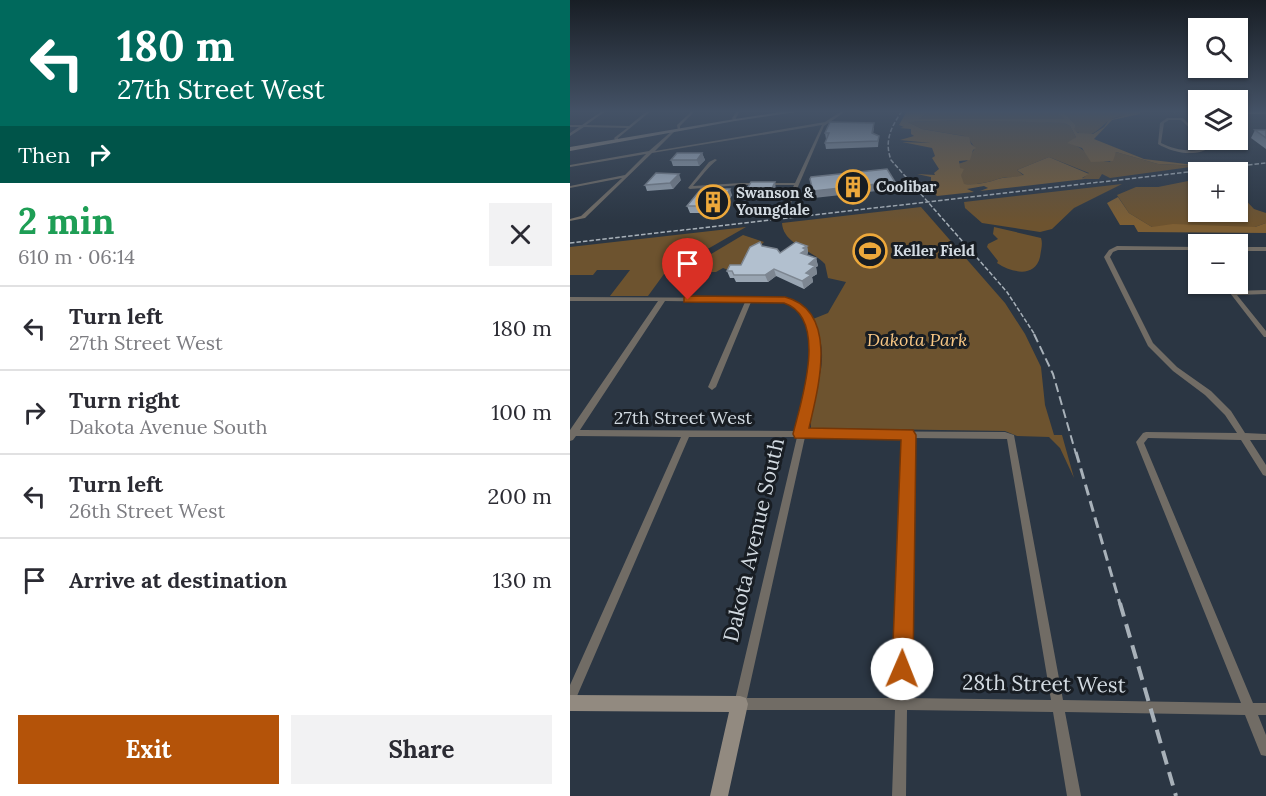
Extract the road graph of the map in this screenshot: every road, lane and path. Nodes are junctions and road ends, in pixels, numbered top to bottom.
1 (655, 148) edge
2 (678, 148) edge
3 (813, 148) edge
4 (1172, 148) edge
5 (1188, 150) edge
6 (650, 153) junction
7 (715, 160) dead end
8 (570, 166) edge
9 (626, 175) junction
10 (796, 184) junction
11 (570, 187) edge
12 (786, 208) dead end
13 (570, 220) edge
14 (1188, 248) edge
15 (1248, 249) edge
16 (1266, 249) edge
17 (1266, 292) edge
18 (574, 299) edge
19 (663, 299) junction
20 (749, 300) junction
21 (570, 308) edge
22 (1266, 335) edge
23 (712, 387) dead end
24 (687, 433) junction
25 (571, 434) edge
26 (801, 434) junction
27 (908, 435) junction
28 (1244, 436) junction
29 (1266, 437) edge
30 (1266, 472) edge
31 (570, 701) edge
32 (740, 704) junction
33 (901, 704) junction
34 (1059, 706) junction
35 (1249, 708) junction
36 (1266, 709) edge
37 (1266, 750) edge
38 (719, 796) edge
39 (899, 796) edge
40 (1074, 796) edge

1 - 6 street
2 - 6 street
3 - 10 street
4 - 5 street
6 - 8 street
6 - 9 street
7 - 10 street
9 - 11 street
9 - 13 street
10 - 12 street
14 - 28 street
15 - 16 street
17 - 22 street
18 - 19 street
18 - 21 street
19 - 20 street
19 - 25 street
20 - 23 street
20 - 26 street, Dakota Avenue South
24 - 25 street, 27th Street West
24 - 26 street, 27th Street West
24 - 31 street
26 - 27 street, 27th Street West
26 - 32 street, Dakota Avenue South
27 - 33 street
27 - 34 street, 27th Street West
28 - 29 street
28 - 30 street
28 - 35 street
31 - 32 street, 28th Street West
32 - 33 street, 28th Street West
32 - 38 street, Dakota Avenue South
33 - 34 street, 28th Street West
33 - 39 street
34 - 35 street, 28th Street West
34 - 40 street
35 - 36 street, 28th Street West
35 - 37 street

